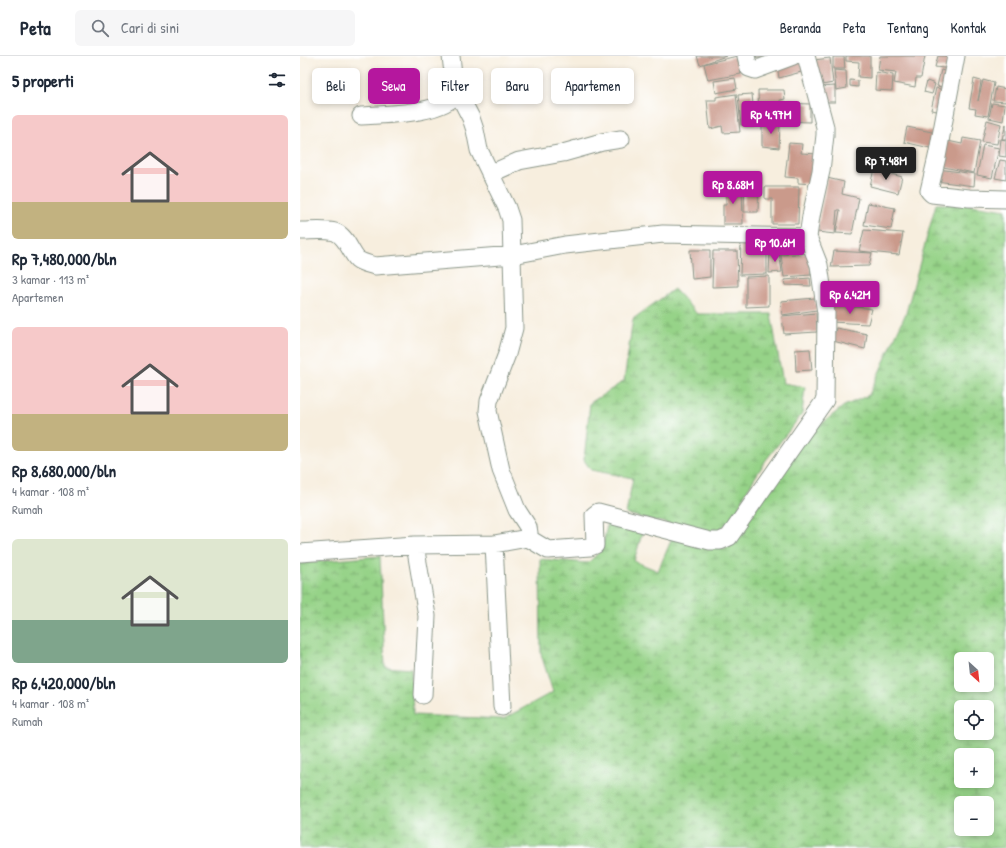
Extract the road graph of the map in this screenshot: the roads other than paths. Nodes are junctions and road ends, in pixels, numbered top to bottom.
1 (451, 56) edge
2 (746, 56) edge
3 (793, 56) edge
4 (806, 56) edge
5 (956, 56) edge
6 (452, 68) edge
7 (443, 104) edge
8 (464, 104) edge
9 (361, 116) dead end
10 (621, 139) dead end
11 (490, 174) junction
12 (1006, 199) edge
13 (300, 231) edge
14 (808, 237) junction
15 (513, 255) junction
16 (528, 538) junction
17 (494, 544) junction
18 (415, 545) junction
19 (300, 554) edge
20 (423, 695) dead end
21 (502, 707) dead end

1 - 6 street
2 - 3 street
4 - 14 street
5 - 12 street
7 - 9 street
8 - 11 street
10 - 11 street
11 - 15 street
13 - 15 street
14 - 15 street
14 - 16 street
15 - 16 street
16 - 17 street
17 - 18 street
17 - 21 street
18 - 19 street
18 - 20 street

